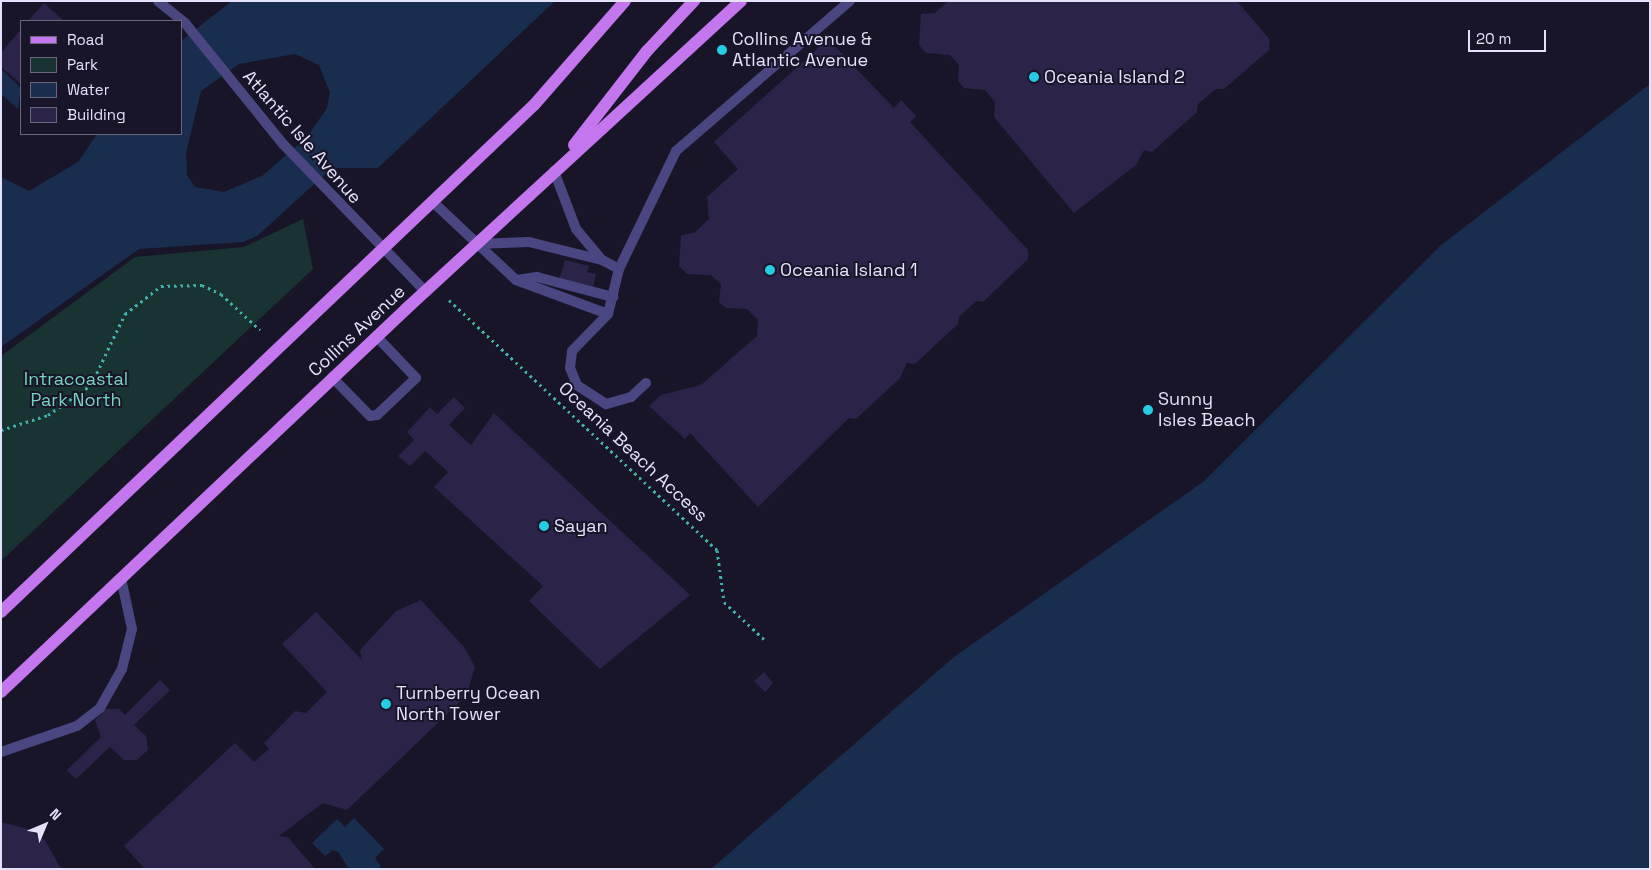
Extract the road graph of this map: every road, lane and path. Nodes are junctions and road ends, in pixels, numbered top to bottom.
1 (158, 1) edge
2 (625, 1) edge
3 (694, 1) edge
4 (741, 1) edge
5 (850, 1) edge
6 (181, 20) edge
7 (182, 21) edge
8 (554, 170) junction
9 (433, 202) junction
10 (476, 244) junction
11 (383, 250) junction
12 (602, 260) junction
13 (620, 270) junction
14 (516, 280) junction
15 (425, 291) junction
16 (612, 297) junction
17 (449, 300) dead end
18 (608, 314) junction
19 (260, 330) dead end
20 (376, 336) junction
21 (332, 377) junction
22 (646, 383) dead end
23 (1, 430) edge
24 (121, 578) junction
25 (1, 612) edge
26 (766, 641) dead end
27 (1, 692) edge
28 (1, 752) edge

1 - 6 street, Atlantic Isle Avenue
2 - 9 main road
3 - 8 main road
4 - 8 main road, Collins Avenue
5 - 13 street
7 - 11 street, Atlantic Isle Avenue
8 - 10 main road, Collins Avenue
8 - 12 street
9 - 10 street
9 - 11 main road
10 - 12 street
10 - 14 street
10 - 15 main road, Collins Avenue
11 - 15 street, Atlantic Isle Avenue
11 - 25 main road
12 - 13 street
13 - 16 street
14 - 16 street
14 - 18 street
15 - 20 main road, Collins Avenue
16 - 18 street
17 - 26 path, Oceania Beach Access
18 - 22 street
19 - 23 path
20 - 21 main road, Collins Avenue
20 - 21 street
21 - 24 main road, Collins Avenue
24 - 27 main road, Collins Avenue
24 - 28 street

